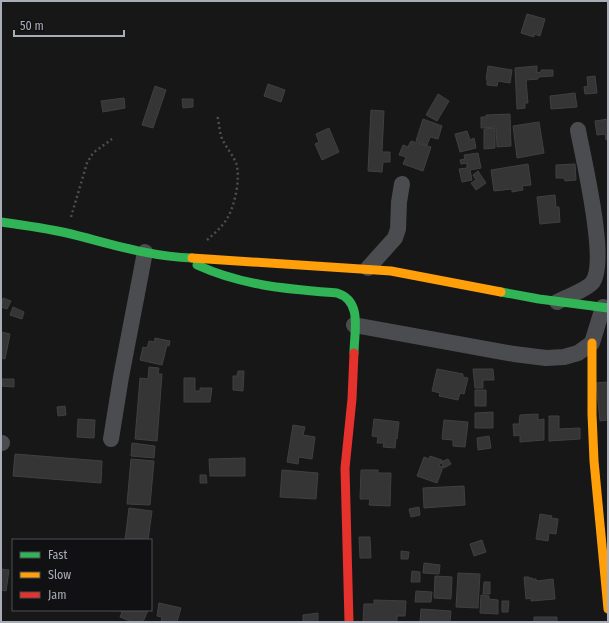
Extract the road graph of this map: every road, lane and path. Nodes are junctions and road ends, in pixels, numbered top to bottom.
1 (217, 115) dead end
2 (578, 130) dead end
3 (112, 139) dead end
4 (402, 184) dead end
5 (1, 222) edge
6 (66, 233) junction
7 (145, 252) junction
8 (186, 258) junction
9 (368, 268) junction
10 (557, 302) junction
11 (605, 307) edge
12 (354, 325) junction
13 (592, 343) junction
14 (111, 439) dead end
15 (608, 609) edge
16 (349, 622) edge

1 - 8 path
2 - 10 street
3 - 6 path
4 - 9 street
5 - 6 street
6 - 7 street
7 - 8 street
7 - 14 street
8 - 9 street
8 - 12 street
9 - 10 street
10 - 11 street
11 - 13 street
12 - 13 street
12 - 16 street
13 - 15 street

